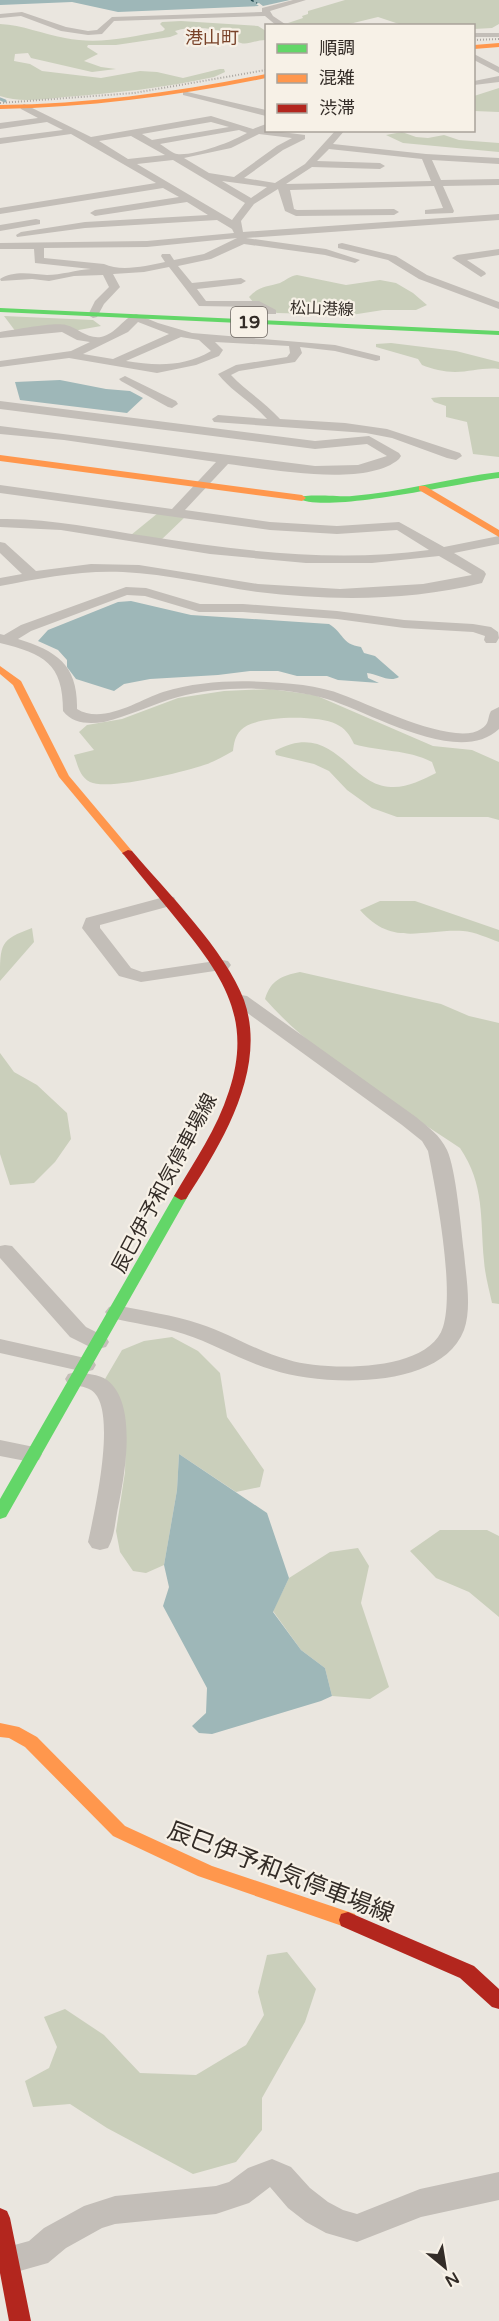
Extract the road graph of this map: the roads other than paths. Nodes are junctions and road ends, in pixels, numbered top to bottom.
1 (302, 0) edge
2 (264, 10) junction
3 (0, 16) edge
4 (282, 24) edge
5 (475, 35) edge
6 (499, 35) edge
7 (499, 45) edge
8 (499, 54) edge
9 (476, 56) edge
10 (475, 57) edge
11 (499, 70) edge
12 (265, 76) edge
13 (499, 79) edge
14 (475, 83) edge
15 (213, 87) junction
16 (186, 93) junction
17 (234, 93) dead end
18 (0, 107) edge
19 (24, 108) junction
20 (255, 110) junction
21 (265, 112) edge
22 (50, 113) junction
23 (215, 120) junction
24 (0, 126) edge
25 (265, 128) edge
26 (238, 129) junction
27 (74, 131) junction
28 (132, 132) junction
29 (254, 132) junction
30 (339, 132) edge
31 (90, 140) junction
32 (0, 141) edge
33 (152, 143) junction
34 (230, 146) junction
35 (325, 146) junction
36 (381, 152) junction
37 (174, 156) junction
38 (426, 157) junction
39 (478, 159) junction
40 (499, 161) edge
41 (125, 162) junction
42 (310, 164) junction
43 (330, 165) junction
44 (380, 166) junction
45 (196, 169) junction
46 (209, 176) junction
47 (236, 180) junction
48 (494, 182) edge
49 (437, 183) junction
50 (163, 185) junction
51 (281, 186) junction
52 (120, 192) junction
53 (392, 198) junction
54 (187, 199) junction
55 (340, 199) junction
56 (251, 202) junction
57 (144, 206) junction
58 (23, 207) junction
59 (0, 211) edge
60 (218, 217) junction
61 (499, 218) edge
62 (477, 219) junction
63 (45, 221) junction
64 (1, 227) edge
65 (492, 227) dead end
66 (269, 233) junction
67 (240, 235) junction
68 (14, 237) junction
69 (156, 238) junction
70 (27, 245) junction
71 (39, 245) junction
72 (0, 246) edge
73 (365, 251) junction
74 (499, 252) edge
75 (172, 264) junction
76 (107, 272) junction
77 (5, 279) dead end
78 (429, 279) junction
79 (241, 281) dead end
80 (190, 286) junction
81 (499, 292) edge
82 (472, 297) junction
83 (499, 306) edge
84 (0, 310) edge
85 (272, 312) dead end
86 (93, 315) junction
87 (136, 317) junction
88 (181, 333) junction
89 (499, 333) edge
90 (0, 335) edge
91 (201, 336) junction
92 (100, 340) junction
93 (294, 344) junction
94 (70, 355) junction
95 (376, 358) dead end
96 (114, 362) junction
97 (0, 364) edge
98 (146, 369) junction
99 (162, 402) dead end
100 (0, 405) edge
101 (218, 419) dead end
102 (277, 423) junction
103 (0, 430) edge
104 (456, 456) dead end
105 (0, 458) edge
106 (225, 460) junction
107 (496, 477) edge
108 (202, 484) junction
109 (422, 488) junction
110 (0, 489) edge
111 (176, 512) junction
112 (0, 523) edge
113 (499, 534) edge
114 (499, 540) edge
115 (0, 546) edge
116 (442, 551) junction
117 (137, 554) junction
118 (32, 575) junction
119 (0, 582) edge
120 (2, 639) edge
121 (491, 640) dead end
122 (0, 669) edge
123 (499, 711) edge
124 (168, 901) junction
125 (222, 965) junction
126 (241, 1000) junction
127 (5, 1251) dead end
128 (116, 1312) junction
129 (99, 1342) junction
130 (0, 1346) edge
131 (80, 1372) junction
132 (0, 1448) edge
133 (31, 1454) junction
134 (0, 1513) edge
135 (100, 1542) dead end
136 (0, 1730) edge
137 (499, 2001) edge
138 (499, 2186) edge
139 (0, 2218) edge
140 (9, 2260) junction
141 (20, 2321) edge

1 - 2 street
2 - 3 street
2 - 4 street
5 - 6 street
7 - 9 main road
8 - 10 street
9 - 11 street
12 - 15 main road
13 - 14 street
15 - 16 main road
15 - 17 street
16 - 20 street
16 - 22 main road
18 - 19 main road
19 - 22 main road
19 - 22 street
20 - 21 street
20 - 23 street
22 - 24 street
22 - 27 street
23 - 26 street
23 - 28 street
25 - 29 street
26 - 29 street
26 - 33 street
27 - 31 street
27 - 32 street
28 - 31 street
28 - 33 street
29 - 34 street
29 - 47 street
30 - 35 street
31 - 41 street
33 - 37 street
34 - 37 street
34 - 45 street
35 - 36 street
35 - 42 street
36 - 38 street
36 - 44 street
37 - 41 street
37 - 45 street
38 - 39 street
38 - 49 street
39 - 40 street
39 - 48 street
41 - 50 street
42 - 43 street
42 - 51 street
43 - 44 street
43 - 55 street
44 - 53 street
45 - 46 street
46 - 47 street
46 - 56 street
47 - 51 street
48 - 49 street
49 - 53 street
49 - 53 street
50 - 52 street
50 - 54 street
51 - 55 street
51 - 55 street
51 - 56 street
52 - 57 street
52 - 58 street
53 - 55 street
53 - 55 street
54 - 57 street
54 - 60 street
56 - 67 street
57 - 63 street
58 - 59 street
58 - 63 street
60 - 67 street
60 - 68 street
61 - 62 street
62 - 65 street
62 - 66 street
63 - 64 street
64 - 68 street
66 - 67 street
66 - 73 street
67 - 69 street
67 - 73 street
67 - 75 street
68 - 70 street
69 - 71 street
69 - 75 street
70 - 71 street
70 - 72 street
71 - 76 street
73 - 78 street
74 - 78 street
75 - 76 street
75 - 80 street
76 - 77 street
76 - 86 street
78 - 82 street
79 - 80 street
80 - 85 street
81 - 82 street
82 - 83 street
84 - 86 main road, 松山港線 / 19
86 - 87 main road, 松山港線 / 19
87 - 88 street
87 - 89 main road, 松山港線 / 19
87 - 92 street
88 - 91 street
88 - 96 street
90 - 92 street
91 - 93 street
91 - 98 street
92 - 94 street
93 - 95 street
93 - 102 street
94 - 96 street
94 - 97 street
96 - 98 street
98 - 99 street
100 - 106 street
101 - 102 street
102 - 104 street
103 - 106 street
105 - 108 main road
106 - 108 street
107 - 109 main road
108 - 109 main road
108 - 111 street
109 - 113 main road
110 - 111 street
111 - 116 street
112 - 117 street
114 - 116 street
115 - 118 street
116 - 117 street
116 - 117 street
117 - 118 street
118 - 119 street
120 - 121 street
120 - 123 street
122 - 124 main road, 辰巳伊予和気停車場線
124 - 125 main road, 辰巳伊予和気停車場線
124 - 125 street
125 - 126 main road, 辰巳伊予和気停車場線
126 - 128 main road, 辰巳伊予和気停車場線
126 - 128 street
127 - 129 street
128 - 129 main road, 辰巳伊予和気停車場線
129 - 131 main road, 辰巳伊予和気停車場線
130 - 131 street
131 - 133 main road, 辰巳伊予和気停車場線
131 - 135 street
132 - 133 street
133 - 134 main road, 辰巳伊予和気停車場線
136 - 137 main road, 辰巳伊予和気停車場線
138 - 140 street
139 - 140 main road
140 - 141 main road

